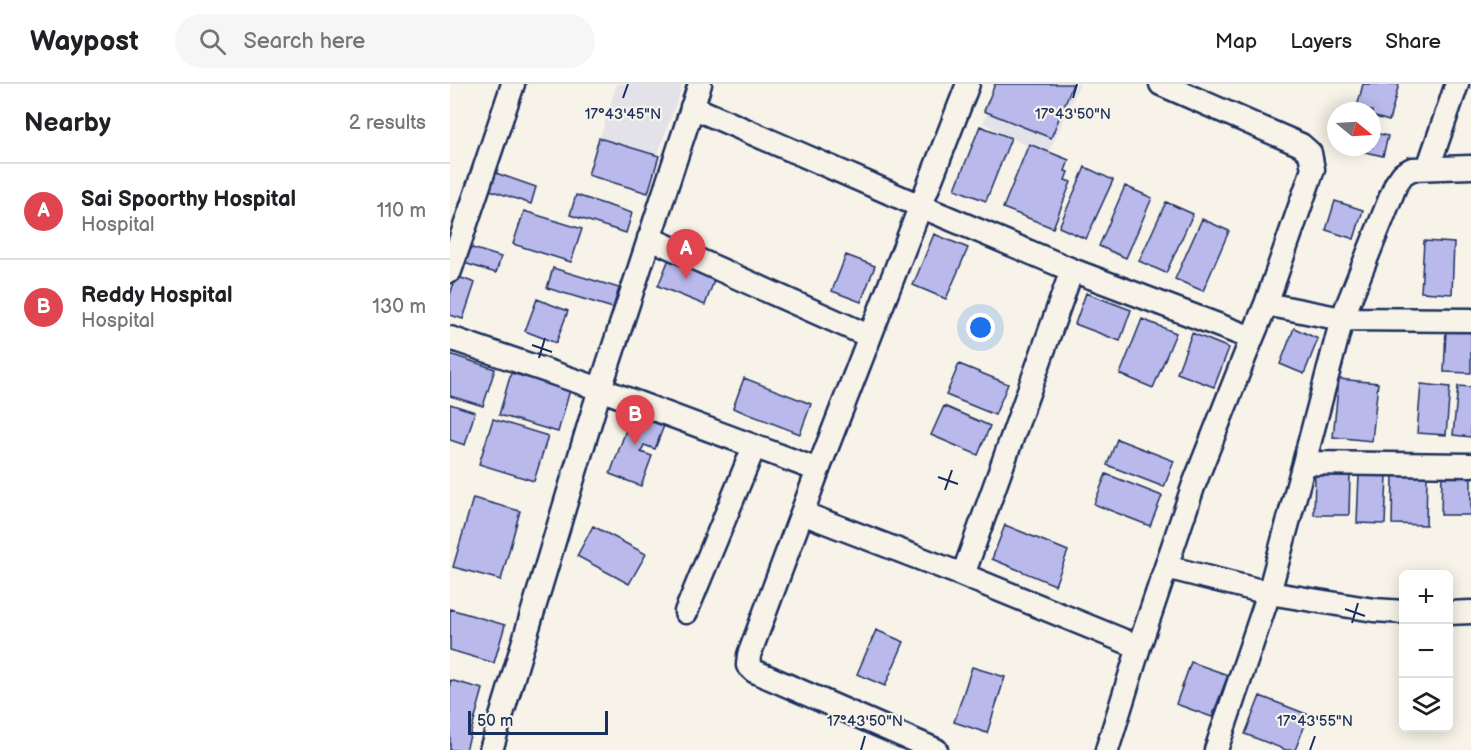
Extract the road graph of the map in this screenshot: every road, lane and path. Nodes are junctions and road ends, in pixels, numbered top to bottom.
1 (513, 84) edge
2 (700, 84) edge
3 (968, 84) edge
4 (1161, 84) edge
5 (1456, 84) edge
6 (692, 107) junction
7 (1471, 167) edge
8 (1428, 168) junction
9 (920, 206) junction
10 (649, 238) junction
11 (1072, 270) junction
12 (450, 271) edge
13 (1266, 304) junction
14 (1342, 319) junction
15 (1471, 320) edge
16 (870, 336) junction
17 (450, 338) edge
18 (1252, 338) junction
19 (600, 389) junction
20 (754, 447) junction
21 (1304, 463) junction
22 (1471, 465) edge
23 (818, 470) junction
24 (801, 513) junction
25 (1166, 567) junction
26 (963, 575) junction
27 (1269, 593) junction
28 (686, 612) dead end
29 (1399, 612) edge
30 (1471, 612) edge
31 (1453, 613) edge
32 (1139, 646) junction
33 (492, 750) edge
34 (936, 750) edge
35 (1107, 750) edge
36 (1216, 750) edge

1 - 12 street
2 - 6 street
3 - 9 street
4 - 13 street
5 - 8 street
6 - 9 street
6 - 10 street
7 - 8 street
8 - 14 street
9 - 11 street
9 - 16 street
10 - 16 street
10 - 19 street
11 - 18 street
11 - 26 street
13 - 14 street
13 - 18 street
14 - 15 street
14 - 21 street
16 - 23 street
17 - 19 street
18 - 25 street
19 - 20 street
19 - 33 street
20 - 23 street
20 - 28 street
21 - 22 street
21 - 27 street
23 - 24 street
24 - 26 street
24 - 34 street
25 - 27 street
25 - 32 street
26 - 32 street
27 - 29 street
27 - 36 street
30 - 31 street
32 - 35 street

